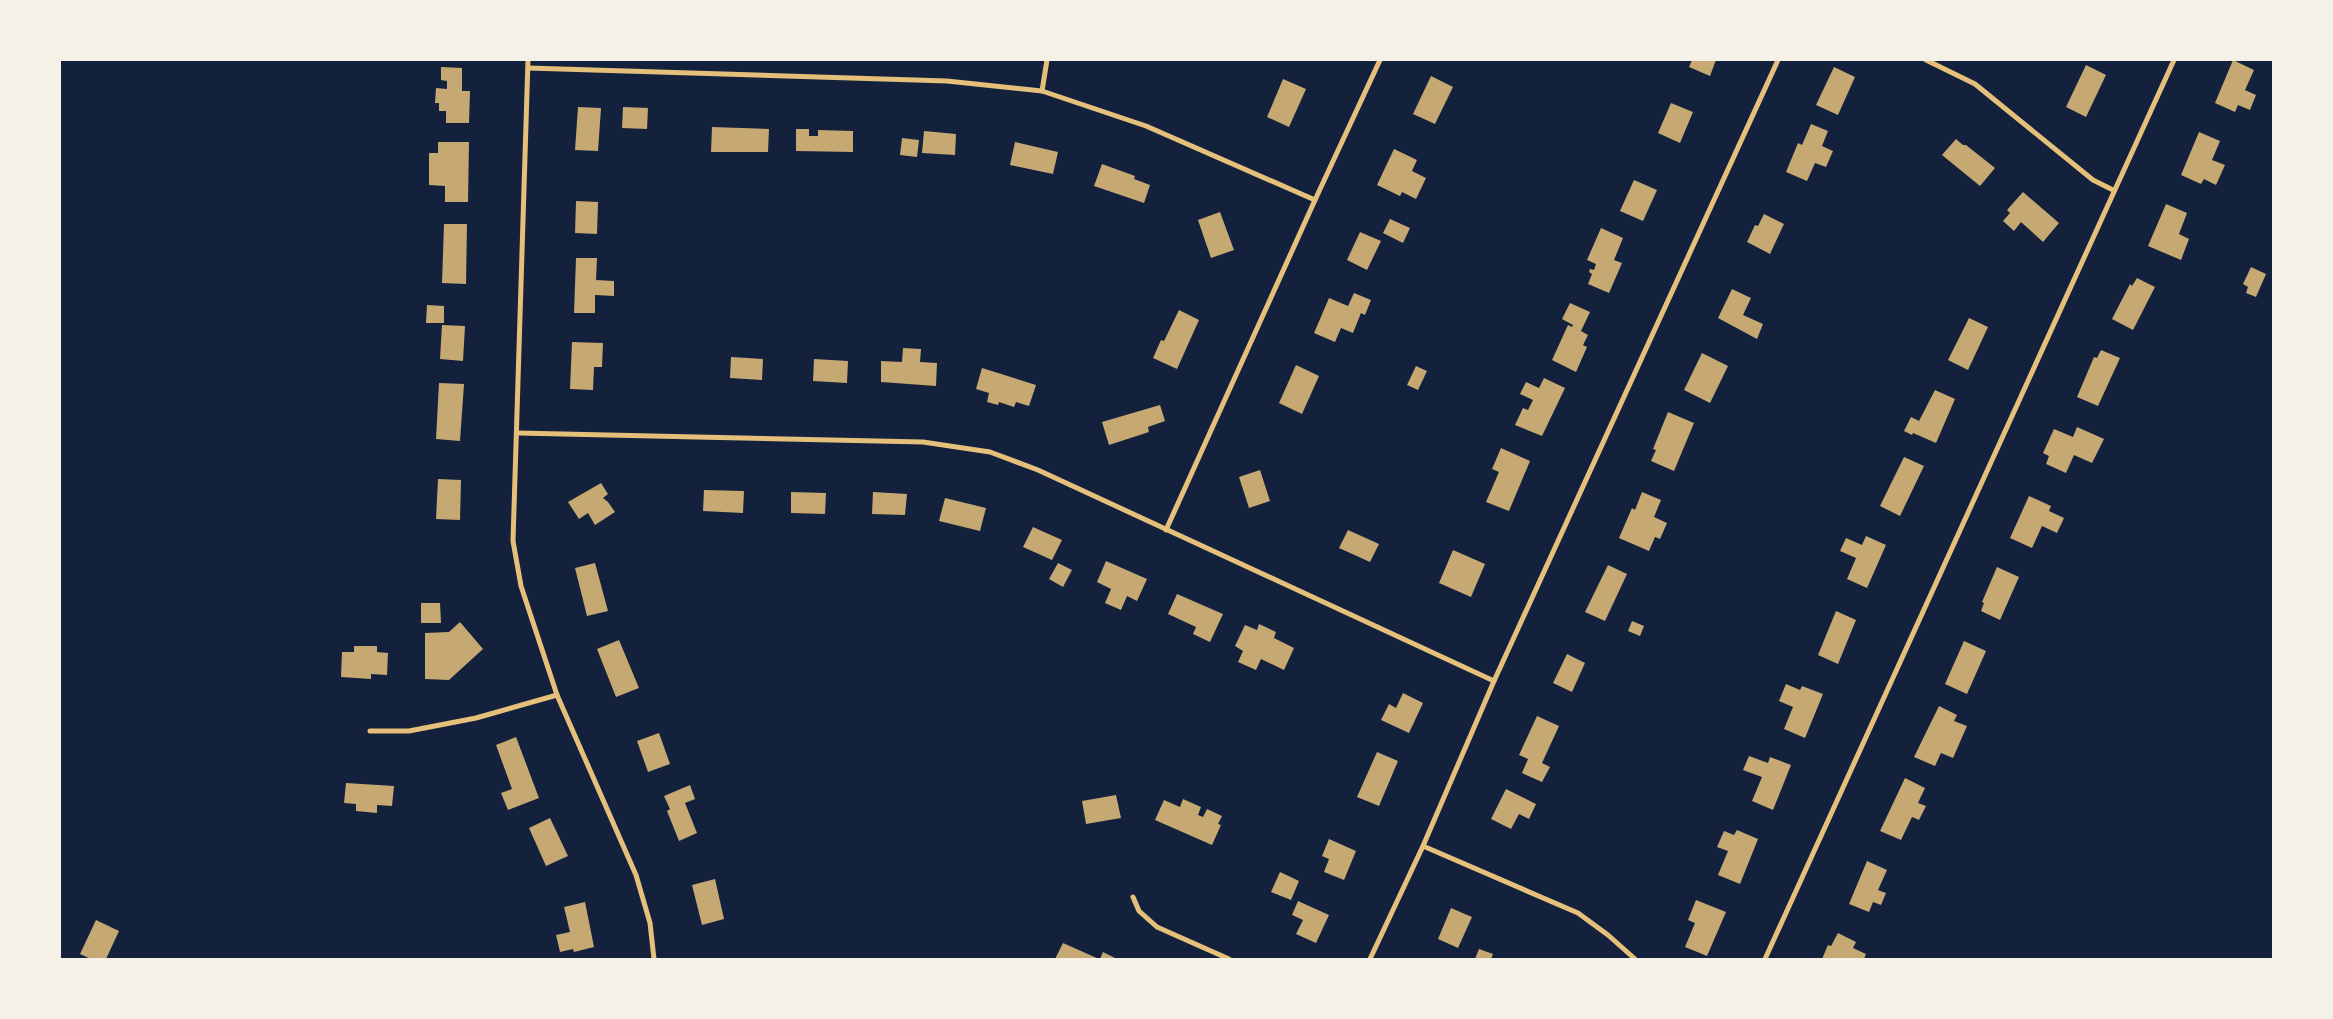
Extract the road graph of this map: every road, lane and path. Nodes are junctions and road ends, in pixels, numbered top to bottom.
1 (528, 60) edge
2 (1047, 60) edge
3 (1380, 60) edge
4 (1778, 60) edge
5 (1926, 60) edge
6 (2174, 60) edge
7 (528, 68) junction
8 (1042, 91) junction
9 (2113, 190) junction
10 (1315, 200) junction
11 (518, 433) junction
12 (1166, 530) junction
13 (1494, 680) junction
14 (557, 695) junction
15 (370, 731) dead end
16 (1423, 846) junction
17 (1133, 897) dead end
18 (654, 959) edge
19 (1229, 959) edge
20 (1370, 959) edge
21 (1635, 959) edge
22 (1765, 959) edge

1 - 7 street
2 - 8 street
3 - 10 street
4 - 13 street
5 - 9 street
6 - 9 street
7 - 8 street
7 - 11 street
8 - 10 street
9 - 22 street
10 - 12 street
11 - 12 street
11 - 14 street
12 - 13 street
13 - 16 street
14 - 15 street
14 - 18 street
16 - 20 street
16 - 21 street
17 - 19 street

